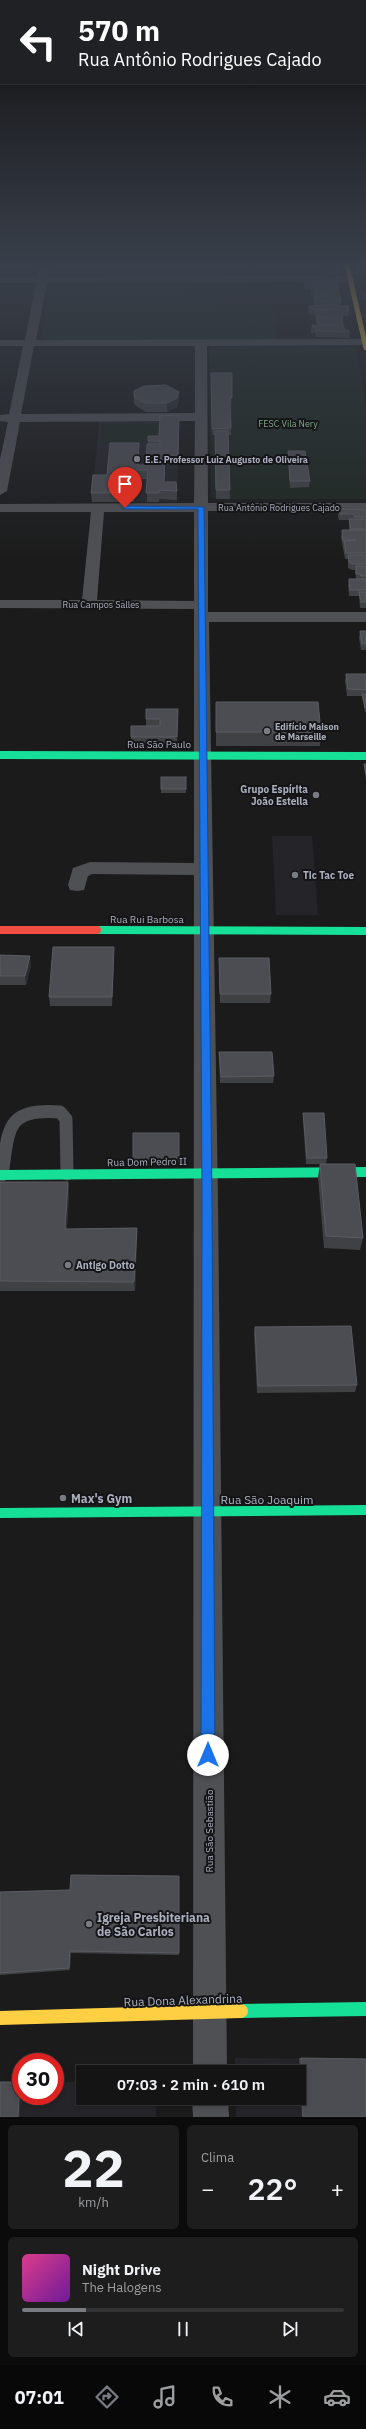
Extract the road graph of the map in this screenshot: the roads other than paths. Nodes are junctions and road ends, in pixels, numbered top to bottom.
1 (24, 364) edge
2 (201, 364) edge
3 (200, 417) junction
4 (0, 418) edge
5 (14, 418) junction
6 (0, 491) edge
7 (201, 507) junction
8 (366, 507) edge
9 (0, 508) edge
10 (98, 508) junction
11 (0, 604) edge
12 (89, 604) junction
13 (201, 611) junction
14 (366, 617) edge
15 (0, 755) edge
16 (202, 755) junction
17 (366, 756) edge
18 (203, 869) junction
19 (77, 885) dead end
20 (0, 930) edge
21 (204, 930) junction
22 (366, 931) edge
23 (206, 1172) junction
24 (366, 1172) edge
25 (67, 1174) junction
26 (1, 1175) edge
27 (366, 1510) edge
28 (208, 1511) junction
29 (0, 1513) edge
30 (366, 2009) edge
31 (210, 2010) junction
32 (0, 2018) edge
33 (210, 2065) edge
34 (210, 2105) edge
35 (211, 2117) edge

1 - 5 street
2 - 3 street, Rua São Sebastião
3 - 5 street
3 - 7 street, Rua São Sebastião
4 - 5 street
5 - 6 street
7 - 8 street, Rua Antônio Rodrigues Cajado
7 - 10 street, Rua Antônio Rodrigues Cajado
7 - 13 street, Rua São Sebastião
9 - 10 street, Rua Antônio Rodrigues Cajado
10 - 12 street
11 - 12 street, Rua Campos Salles
12 - 13 street, Rua Campos Salles
13 - 14 street, Rua Campos Salles
13 - 16 street, Rua São Sebastião
15 - 16 main road, Rua São Paulo
16 - 17 main road, Rua São Paulo
16 - 18 street, Rua São Sebastião
18 - 19 street
18 - 21 street, Rua São Sebastião
20 - 21 main road, Rua Rui Barbosa
21 - 22 main road, Rua Rui Barbosa
21 - 23 street, Rua São Sebastião
23 - 24 main road, Rua Dom Pedro II
23 - 25 main road, Rua Dom Pedro II
23 - 28 street, Rua São Sebastião
25 - 26 main road, Rua Dom Pedro II
25 - 26 lane
27 - 28 main road, Rua São Joaquim
28 - 29 main road, Rua São Joaquim
28 - 31 street, Rua São Sebastião
30 - 31 main road, Rua Dona Alexandrina
31 - 32 main road, Rua Dona Alexandrina
31 - 33 street, Rua São Sebastião
34 - 35 street

